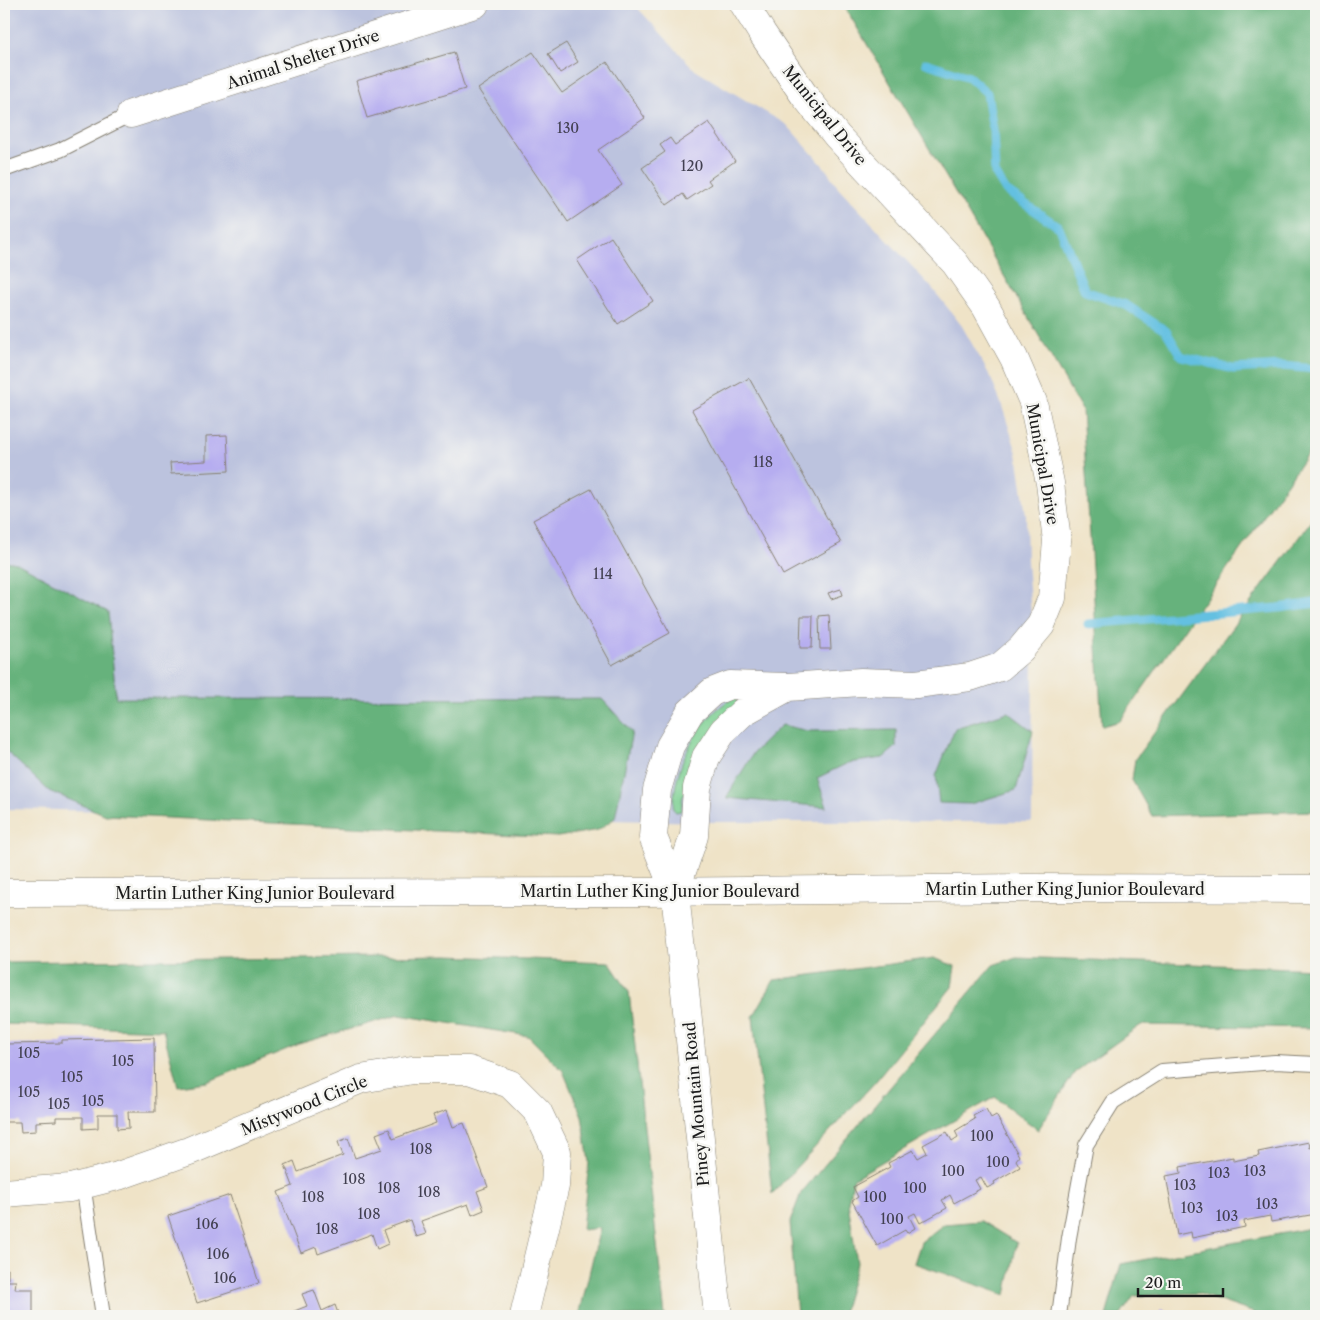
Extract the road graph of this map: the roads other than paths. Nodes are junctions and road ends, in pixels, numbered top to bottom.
1 (475, 4) edge
2 (744, 4) edge
3 (131, 114) joint
4 (4, 170) edge
5 (788, 687) junction
6 (1316, 889) edge
7 (675, 892) junction
8 (4, 893) edge
9 (1316, 1064) edge
10 (83, 1184) junction
11 (4, 1193) edge
12 (103, 1316) edge
13 (524, 1316) edge
14 (718, 1316) edge
15 (1059, 1316) edge

1 - 3 street, Animal Shelter Drive
2 - 5 street, Municipal Drive
3 - 4 lane
5 - 7 street, Municipal Drive
5 - 7 street, Municipal Drive
6 - 7 street, Martin Luther King Junior Boulevard
7 - 8 street, Martin Luther King Junior Boulevard
7 - 14 street, Piney Mountain Road
9 - 15 lane
10 - 11 street, Mistywood Circle
10 - 12 lane
10 - 13 street, Mistywood Circle

